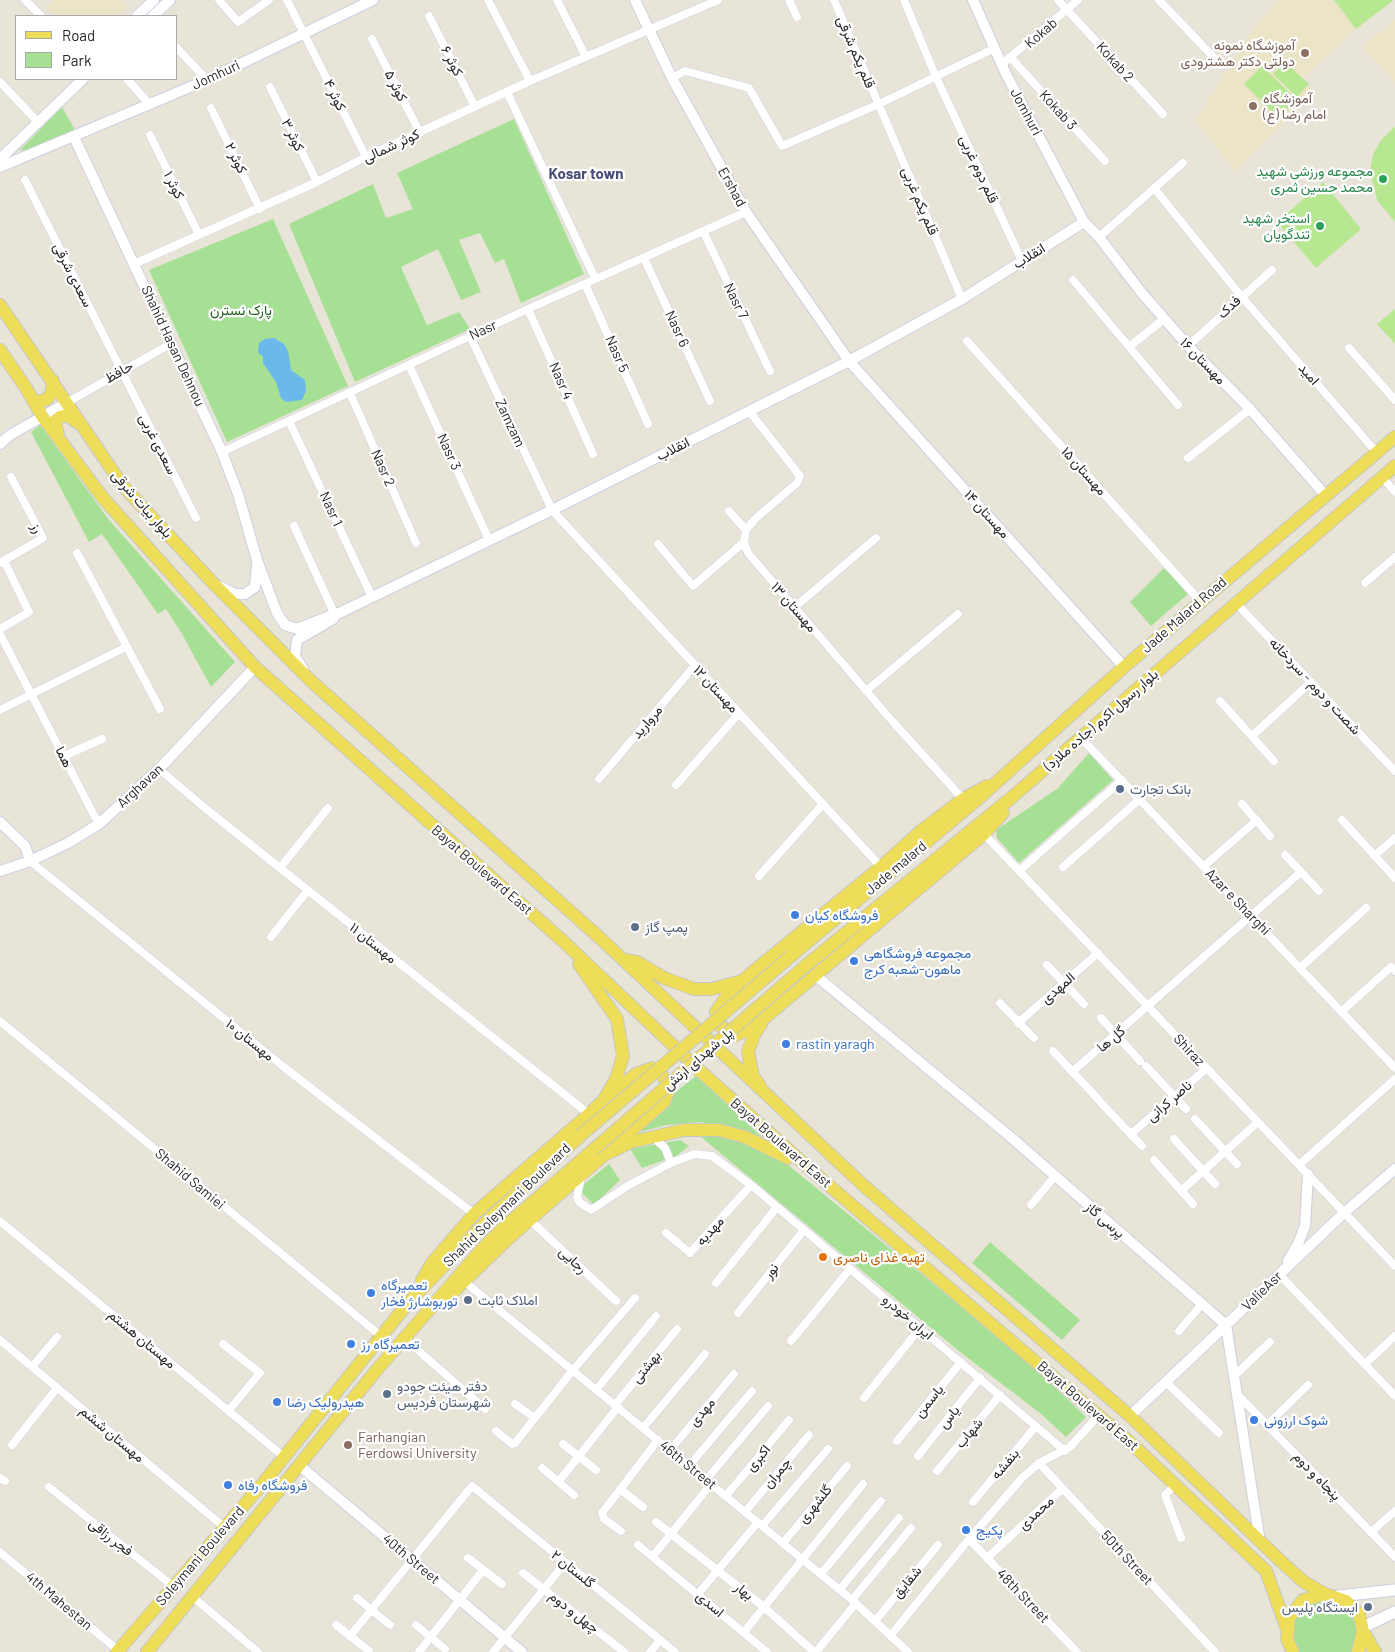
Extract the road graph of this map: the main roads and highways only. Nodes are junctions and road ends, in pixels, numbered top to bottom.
1 (0, 305) edge
2 (0, 350) edge
3 (53, 382) junction
4 (35, 402) junction
5 (80, 425) junction
6 (1395, 437) edge
7 (60, 443) junction
8 (1395, 466) edge
9 (255, 668) joint
10 (311, 681) joint
11 (997, 782) junction
12 (1011, 798) junction
13 (978, 799) joint
14 (565, 943) junction
15 (791, 956) joint
16 (623, 960) junction
17 (803, 968) joint
18 (742, 981) junction
19 (770, 1012) junction
20 (765, 1095) junction
21 (603, 1101) junction
22 (580, 1136) joint
23 (598, 1152) junction
24 (812, 1171) junction
25 (435, 1274) joint
26 (408, 1303) junction
27 (423, 1317) junction
28 (1026, 1327) junction
29 (1015, 1342) junction
30 (1043, 1342) junction
31 (1032, 1357) junction
32 (1395, 1590) edge
33 (1325, 1594) junction
34 (1338, 1596) junction
35 (1395, 1612) edge
36 (1287, 1629) junction
37 (1363, 1629) junction
38 (118, 1651) edge
39 (1291, 1651) edge
40 (147, 1652) edge
41 (1358, 1652) edge
42 (1375, 1652) edge

1 - 3 main road, بلوار بیات شرقی
2 - 4 main road, بلوار بیات شرقی
3 - 4 main road
3 - 5 main road, بلوار بیات شرقی
4 - 7 main road, بلوار بیات شرقی
5 - 7 main road
5 - 10 main road, بلوار بیات شرقی
6 - 11 main road, Jade Malard Road
7 - 9 main road, بلوار بیات شرقی
8 - 12 main road, بلوار رسول اکرم (جاده ملارد)
9 - 14 main road, Bayat Boulevard East
10 - 16 main road, Bayat Boulevard East
11 - 13 main road, Jade Malard Road
11 - 18 main road
12 - 17 main road, بلوار رسول اکرم (جاده ملارد)
12 - 19 main road
13 - 15 main road, Jade malard
14 - 21 main road
14 - 24 main road, Bayat Boulevard East
15 - 22 main road, پل شهدای ارتش, bridge
16 - 18 main road
16 - 20 main road, Bayat Boulevard East
17 - 23 main road, پل شهدای ارتش, bridge
18 - 19 main road
19 - 20 main road
20 - 28 main road, Bayat Boulevard East
21 - 23 main road
21 - 26 main road
22 - 25 main road, Shahid Soleymani Boulevard
23 - 24 main road
23 - 27 main road
23 - 27 main road, Shahid Soleymani Boulevard
24 - 29 main road, Bayat Boulevard East
25 - 26 main road, Soleymani Boulevard
26 - 38 main road, Soleymani Boulevard
27 - 40 main road, Soleymani Boulevard
28 - 29 main road
28 - 30 main road, Bayat Boulevard East
29 - 31 main road, Bayat Boulevard East
30 - 31 main road
30 - 33 main road, Bayat Boulevard East
31 - 36 main road, Bayat Boulevard East
32 - 34 main road
33 - 34 main road
33 - 36 main road
34 - 37 main road
35 - 37 main road
36 - 39 main road, Bayat Boulevard East
37 - 41 main road
37 - 42 main road

